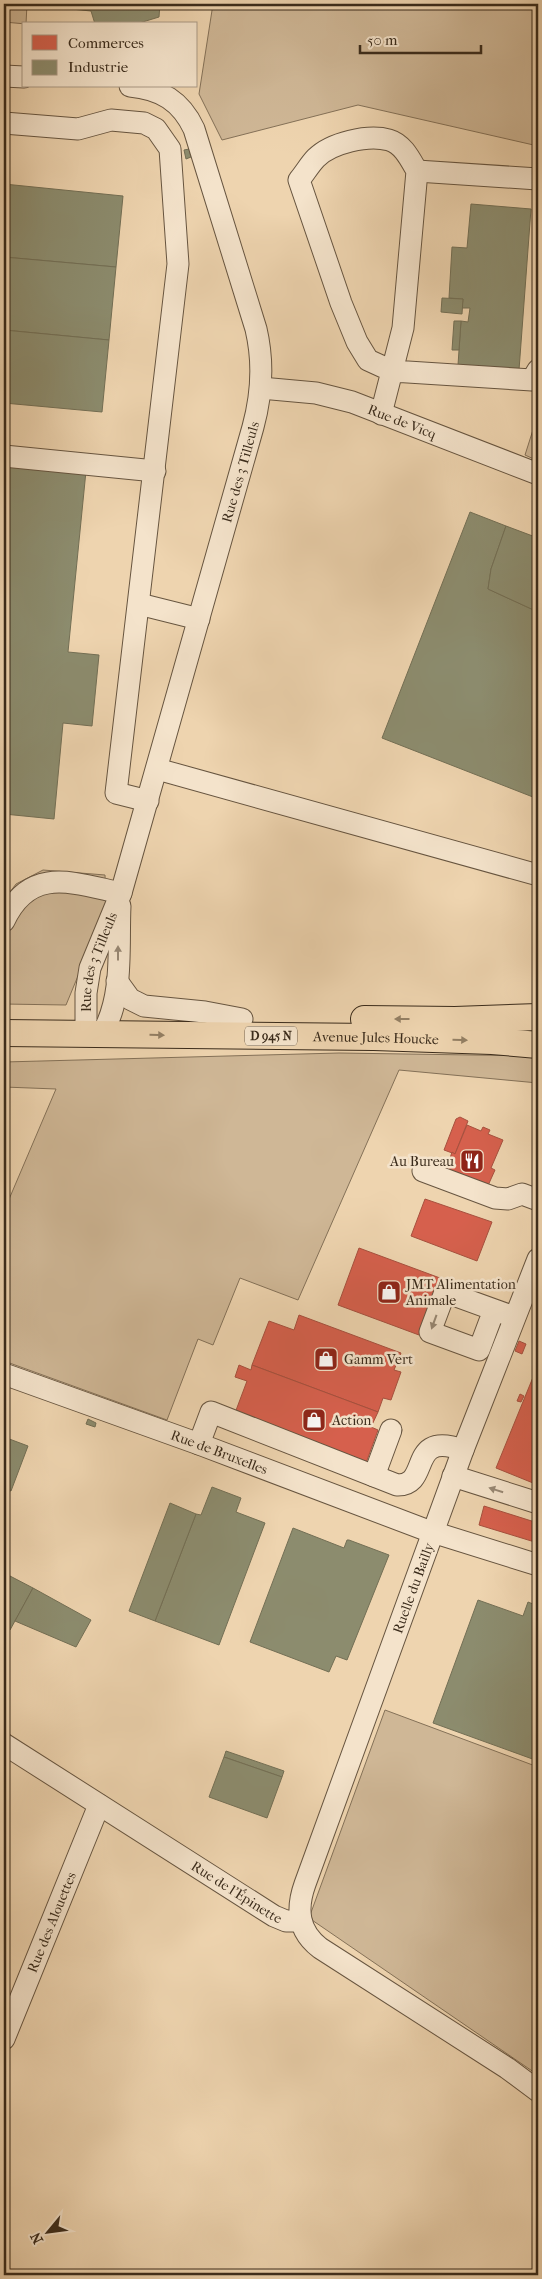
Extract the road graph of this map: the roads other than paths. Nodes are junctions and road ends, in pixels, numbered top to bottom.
1 (4, 76) edge
2 (22, 77) edge
3 (142, 88) edge
4 (4, 123) edge
5 (417, 171) junction
6 (538, 179) edge
7 (538, 370) edge
8 (392, 371) junction
9 (261, 388) junction
10 (381, 414) junction
11 (4, 456) edge
12 (155, 472) junction
13 (538, 474) edge
14 (139, 604) junction
15 (199, 619) junction
16 (157, 769) junction
17 (148, 801) junction
18 (538, 875) edge
19 (121, 893) junction
20 (4, 921) edge
21 (118, 981) junction
22 (4, 1016) edge
23 (538, 1017) edge
24 (242, 1018) junction
25 (96, 1026) junction
26 (4, 1033) edge
27 (538, 1045) edge
28 (423, 1171) dead end
29 (538, 1200) edge
30 (538, 1259) edge
31 (494, 1310) dead end
32 (514, 1317) junction
33 (4, 1374) edge
34 (392, 1430) dead end
35 (199, 1444) junction
36 (463, 1450) junction
37 (374, 1476) junction
38 (454, 1476) junction
39 (538, 1503) edge
40 (433, 1533) junction
41 (538, 1565) edge
42 (4, 1744) edge
43 (99, 1805) junction
44 (300, 1921) junction
45 (4, 2039) edge
46 (538, 2091) edge

1 - 2 street
3 - 9 street, Rue des 3 Tilleuls
4 - 12 street
5 - 6 street
5 - 8 street
5 - 8 street
7 - 8 street
8 - 10 street
9 - 10 street, Rue de Vicq
9 - 15 street, Rue des 3 Tilleuls
10 - 13 street, Rue de Vicq
11 - 12 street
12 - 14 street
14 - 15 street
14 - 17 street
15 - 16 street, Rue des 3 Tilleuls
16 - 17 street, Rue des 3 Tilleuls
16 - 18 street
17 - 19 street, Rue des 3 Tilleuls
19 - 20 street
21 -> 19 street, Rue des 3 Tilleuls
19 - 25 street, Rue des 3 Tilleuls
21 - 24 street
21 - 25 street, Rue des 3 Tilleuls
22 - 25 main road, Avenue Jules Houcke / D 945 N
23 -> 24 main road, Avenue Jules Houcke / D 945 N
24 - 25 main road, Avenue Jules Houcke / D 945 N
25 - 26 main road, Avenue Jules Houcke / D 945 N
25 -> 27 main road, Avenue Jules Houcke / D 945 N
28 - 29 street
30 - 32 street, Ruelle du Bailly
31 - 32 street
32 - 36 street, Ruelle du Bailly
33 - 35 street, Rue de Bruxelles
34 - 37 street
35 - 37 street
35 - 40 street, Rue de Bruxelles
36 - 37 street
36 - 38 street, Ruelle du Bailly
39 -> 38 street
38 - 40 street, Ruelle du Bailly
40 - 41 street, Rue de Bruxelles
40 - 44 street, Ruelle du Bailly
42 - 43 street, Rue de l'Épinette
43 - 44 street, Rue de l'Épinette
43 - 45 street, Rue des Alouettes
44 - 46 street, Rue de l'Épinette

